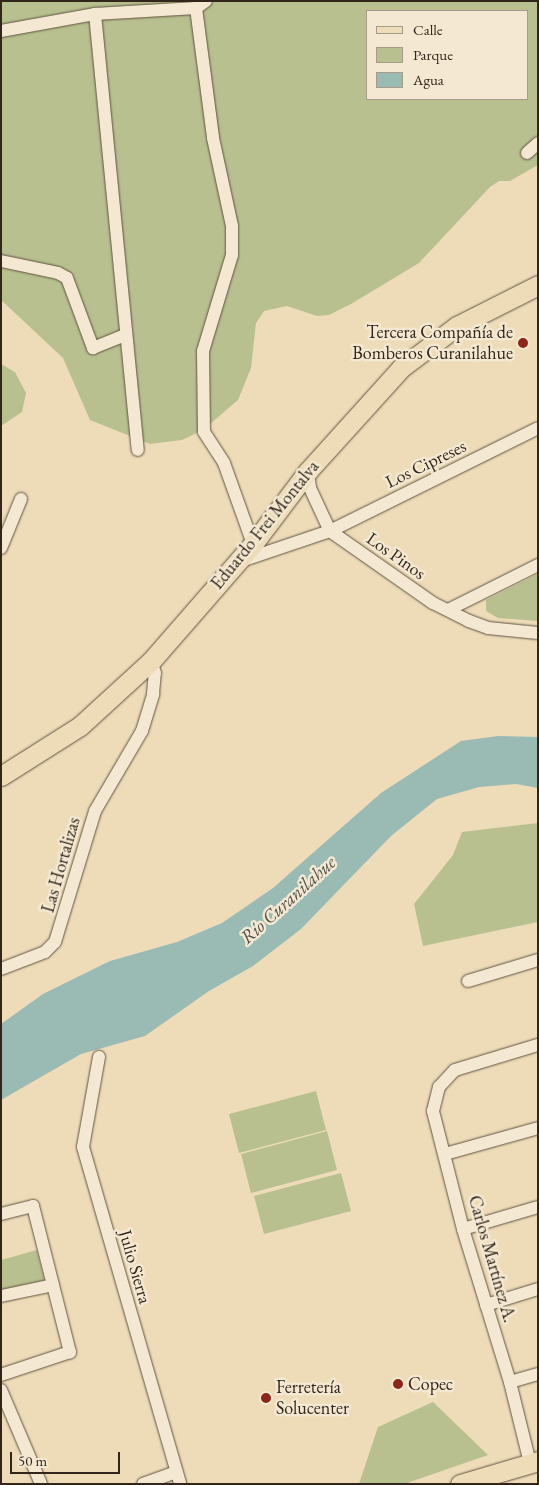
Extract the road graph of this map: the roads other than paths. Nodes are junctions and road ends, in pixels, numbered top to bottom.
1 (201, 5) edge
2 (96, 14) junction
3 (1, 31) edge
4 (538, 143) edge
5 (527, 153) dead end
6 (1, 260) edge
7 (538, 285) edge
8 (126, 335) junction
9 (538, 428) edge
10 (138, 450) dead end
11 (308, 471) junction
12 (21, 499) dead end
13 (330, 531) junction
14 (253, 544) junction
15 (1, 548) edge
16 (236, 563) junction
17 (538, 565) edge
18 (448, 610) junction
19 (538, 633) edge
20 (151, 661) junction
21 (1, 776) edge
22 (538, 960) edge
23 (1, 969) edge
24 (468, 981) dead end
25 (538, 1045) edge
26 (99, 1057) dead end
27 (538, 1128) edge
28 (445, 1154) junction
29 (538, 1207) edge
30 (1, 1214) edge
31 (463, 1229) junction
32 (53, 1285) junction
33 (538, 1289) edge
34 (1, 1296) edge
35 (486, 1305) junction
36 (538, 1374) edge
37 (1, 1375) edge
38 (510, 1382) junction
39 (1, 1390) edge
40 (534, 1462) edge
41 (178, 1478) edge
42 (41, 1484) edge
43 (143, 1484) edge
44 (460, 1484) edge

1 - 2 street
1 - 14 street
2 - 3 street
2 - 8 street
4 - 5 street
6 - 8 street
7 - 11 main road, Eduardo Frei Montalva
8 - 10 street
9 - 13 street, Los Cipreses
11 - 13 street
11 - 14 main road, Eduardo Frei Montalva
12 - 15 street
13 - 16 street
13 - 18 street, Los Pinos
14 - 16 main road, Eduardo Frei Montalva
16 - 20 main road, Eduardo Frei Montalva
17 - 18 street
18 - 19 street, Los Pinos
20 - 21 main road, Eduardo Frei Montalva
20 - 23 street, Las Hortalizas
22 - 24 street
25 - 28 street, Carlos Martínez A.
26 - 41 street, Julio Sierra
27 - 28 street
28 - 31 street, Carlos Martínez A.
29 - 31 street
30 - 32 street
31 - 35 street, Carlos Martínez A.
32 - 34 street
32 - 37 street
33 - 35 street
35 - 38 street, Carlos Martínez A.
36 - 38 street
38 - 40 street, Carlos Martínez A.
39 - 42 street
40 - 44 main road
41 - 43 street

